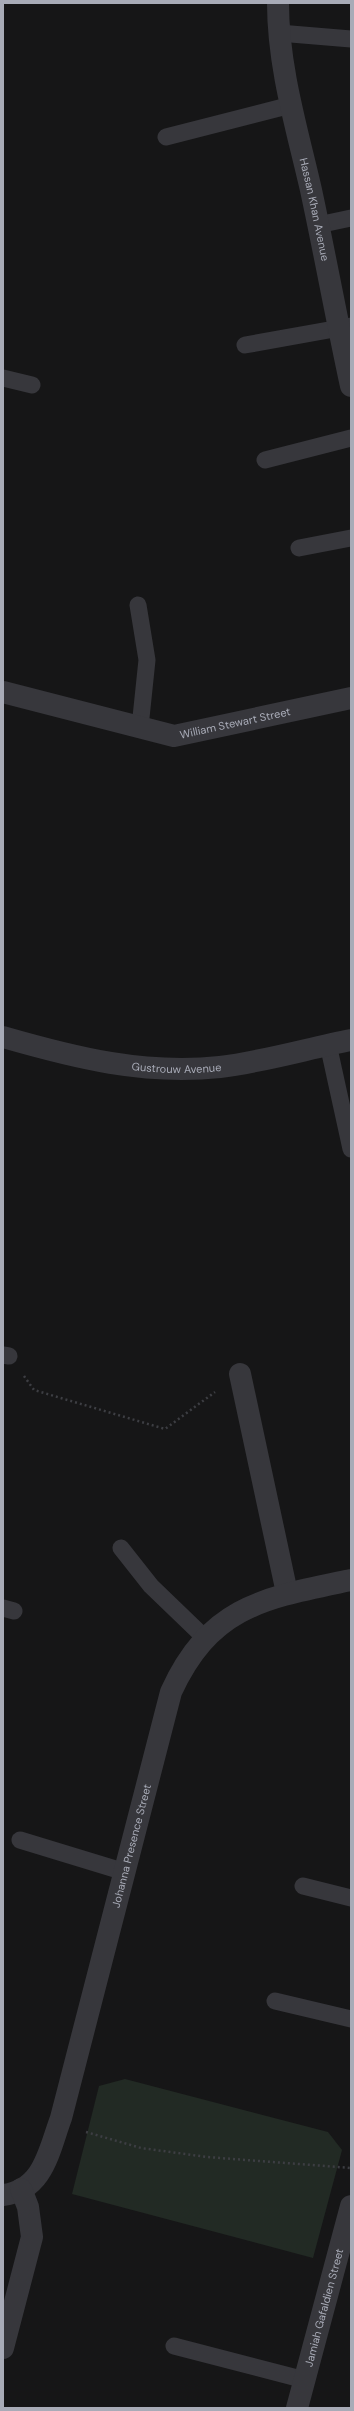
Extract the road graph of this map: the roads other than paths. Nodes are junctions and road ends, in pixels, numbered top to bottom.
1 (278, 3) edge
2 (279, 33) junction
3 (351, 39) edge
4 (292, 105) junction
5 (166, 137) dead end
6 (351, 218) edge
7 (318, 224) junction
8 (345, 327) edge
9 (245, 346) dead end
10 (3, 378) edge
11 (32, 385) dead end
12 (351, 386) edge
13 (351, 438) edge
14 (265, 460) dead end
15 (351, 538) edge
16 (299, 548) dead end
17 (138, 605) dead end
18 (3, 692) edge
19 (351, 698) edge
20 (140, 727) junction
21 (3, 1038) edge
22 (351, 1040) edge
23 (328, 1044) junction
24 (351, 1149) edge
25 (240, 1374) road end
26 (121, 1548) dead end
27 (351, 1580) edge
28 (287, 1593) junction
29 (205, 1638) junction
30 (20, 1840) dead end
31 (125, 1872) junction
32 (303, 1886) dead end
33 (351, 1898) edge
34 (275, 2001) dead end
35 (351, 2019) edge
36 (12, 2192) edge
37 (351, 2206) edge
38 (174, 2346) dead end
39 (3, 2348) edge
40 (305, 2380) junction
41 (297, 2408) edge

1 - 2 street, Hassan Khan Avenue
2 - 3 lane
2 - 4 street, Hassan Khan Avenue
4 - 5 lane
4 - 7 street, Hassan Khan Avenue
6 - 7 lane
7 - 8 street, Hassan Khan Avenue
8 - 9 lane
8 - 12 street, Hassan Khan Avenue
10 - 11 lane
13 - 14 lane
15 - 16 lane
17 - 20 lane
18 - 20 street, William Stewart Street
19 - 20 street, William Stewart Street
21 - 23 street, Gustrouw Avenue
22 - 23 street, Gustrouw Avenue
23 - 24 lane
25 - 28 street
26 - 29 lane
27 - 28 street, Johanna Presence Street
28 - 29 street, Johanna Presence Street
29 - 31 street, Johanna Presence Street
30 - 31 lane
31 - 36 street, Johanna Presence Street
32 - 33 lane
34 - 35 lane
36 - 39 street
37 - 40 street, Jamiah Gafaldien Street
38 - 40 lane
40 - 41 street, Jamiah Gafaldien Street

